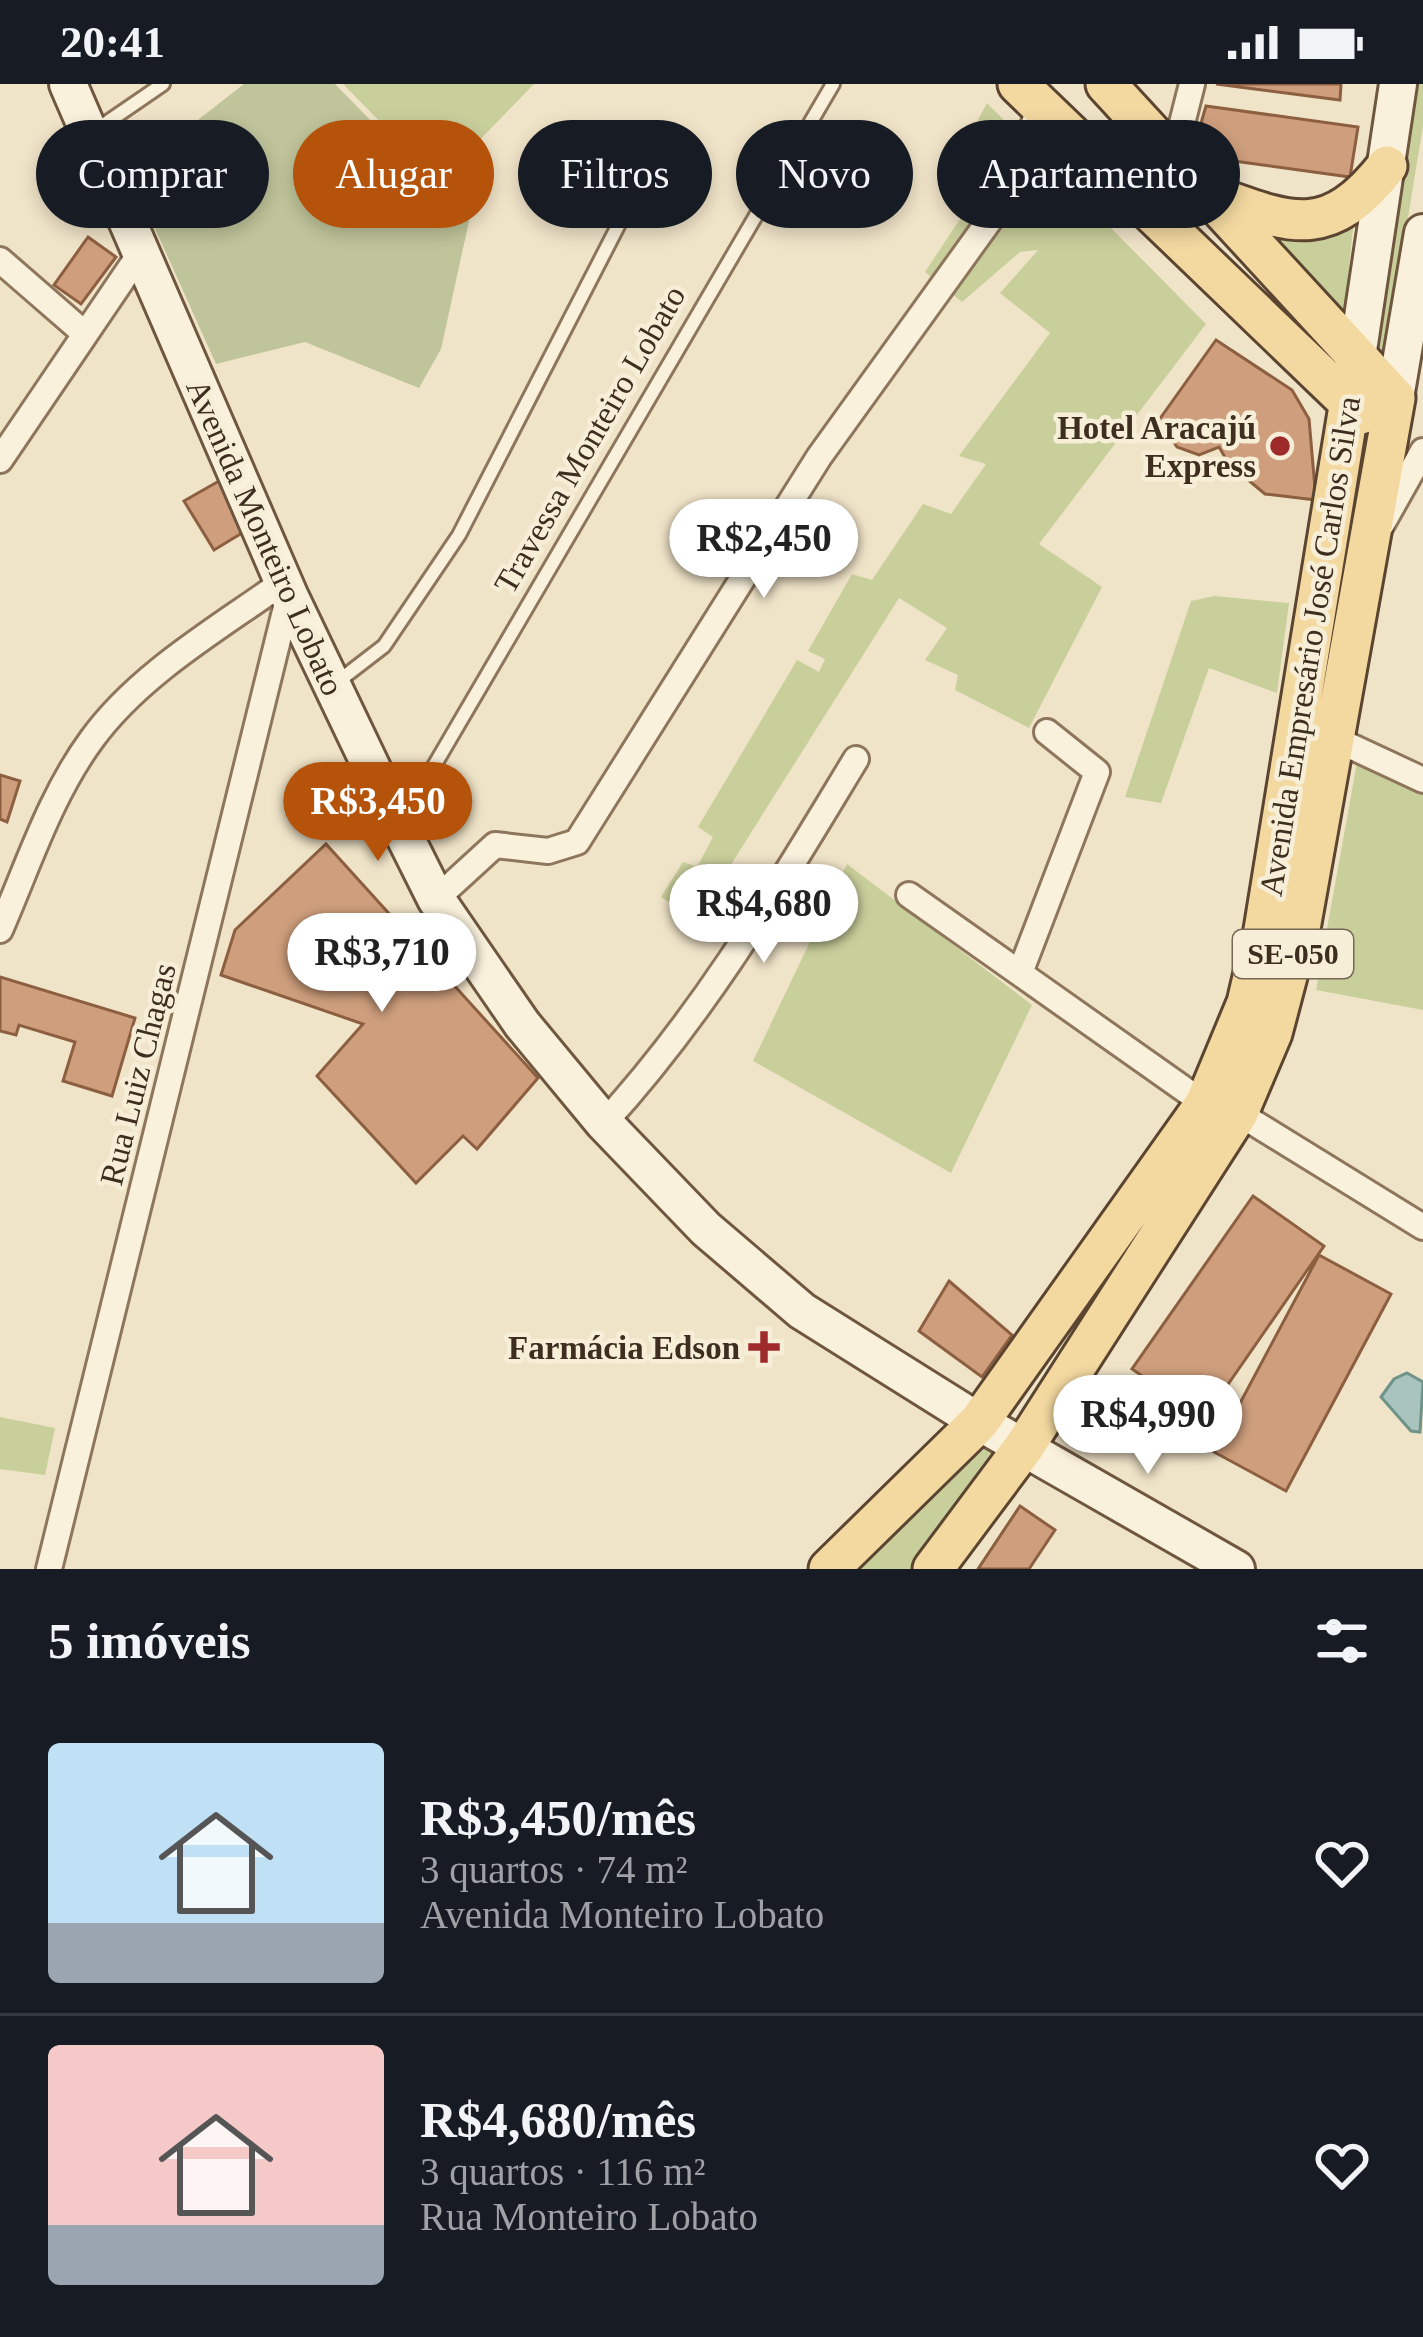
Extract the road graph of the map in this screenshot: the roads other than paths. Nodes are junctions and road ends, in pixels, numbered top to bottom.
1 (68, 84) edge
2 (163, 84) edge
3 (832, 84) edge
4 (1106, 84) edge
5 (1192, 84) edge
6 (1398, 84) edge
7 (1029, 95) edge
8 (84, 120) edge
9 (110, 120) edge
10 (1056, 120) edge
11 (1138, 120) edge
12 (1183, 120) edge
13 (1387, 166) junction
14 (1240, 205) edge
15 (129, 228) edge
16 (617, 228) edge
17 (984, 228) edge
18 (1168, 228) edge
19 (1235, 228) edge
20 (1423, 232) edge
21 (140, 255) junction
22 (0, 260) edge
23 (84, 333) junction
24 (1357, 357) junction
25 (1348, 404) junction
26 (1402, 428) edge
27 (0, 460) edge
28 (286, 588) junction
29 (333, 686) junction
30 (1047, 732) dead end
31 (1331, 737) junction
32 (856, 759) dead end
33 (1423, 780) edge
34 (399, 825) junction
35 (909, 895) dead end
36 (436, 899) junction
37 (0, 930) edge
38 (1020, 974) junction
39 (1222, 1108) junction
40 (604, 1123) junction
41 (1423, 1227) edge
42 (979, 1422) junction
43 (1024, 1447) junction
44 (49, 1569) edge
45 (829, 1569) edge
46 (933, 1569) edge
47 (1237, 1569) edge

1 - 8 street, Avenida Monteiro Lobato
2 - 9 lane
3 - 34 lane, Travessa Monteiro Lobato
4 - 11 main road
5 - 12 street
6 - 13 street, Avenida Empresário José Carlos Silva
7 - 10 main road
13 - 14 main road
13 - 24 street, Avenida Empresário José Carlos Silva
15 - 21 street, Avenida Monteiro Lobato
16 - 29 lane
17 - 36 street
18 - 25 main road
19 - 24 main road
20 - 26 street, Avenida Empresário José Carlos Silva / SE-050
21 - 23 street
21 - 28 street, Avenida Monteiro Lobato
22 - 23 street
23 - 27 street
24 - 25 main road, Avenida Empresário José Carlos Silva
24 - 26 main road
25 - 26 main road
25 - 39 main road, Avenida Empresário José Carlos Silva
26 - 31 main road, Avenida Empresário José Carlos Silva / SE-050
28 - 29 street, Avenida Monteiro Lobato
28 - 37 street
28 - 44 street, Rua Luiz Chagas
29 - 34 street, Avenida Monteiro Lobato
30 - 38 street
31 - 33 street
31 - 39 main road, Avenida Empresário José Carlos Silva / SE-050
32 - 40 street
34 - 36 street, Avenida Monteiro Lobato
35 - 38 street
36 - 40 street, Avenida Monteiro Lobato
38 - 39 street
39 - 41 street
39 - 42 main road, Avenida Empresário José Carlos Silva
39 - 43 main road, Avenida Empresário José Carlos Silva / SE-050
40 - 42 street, Avenida Monteiro Lobato
42 - 43 street, Avenida Monteiro Lobato
42 - 45 main road, Avenida Empresário José Carlos Silva
43 - 46 main road, Avenida Empresário José Carlos Silva
43 - 47 street, Avenida Monteiro Lobato

